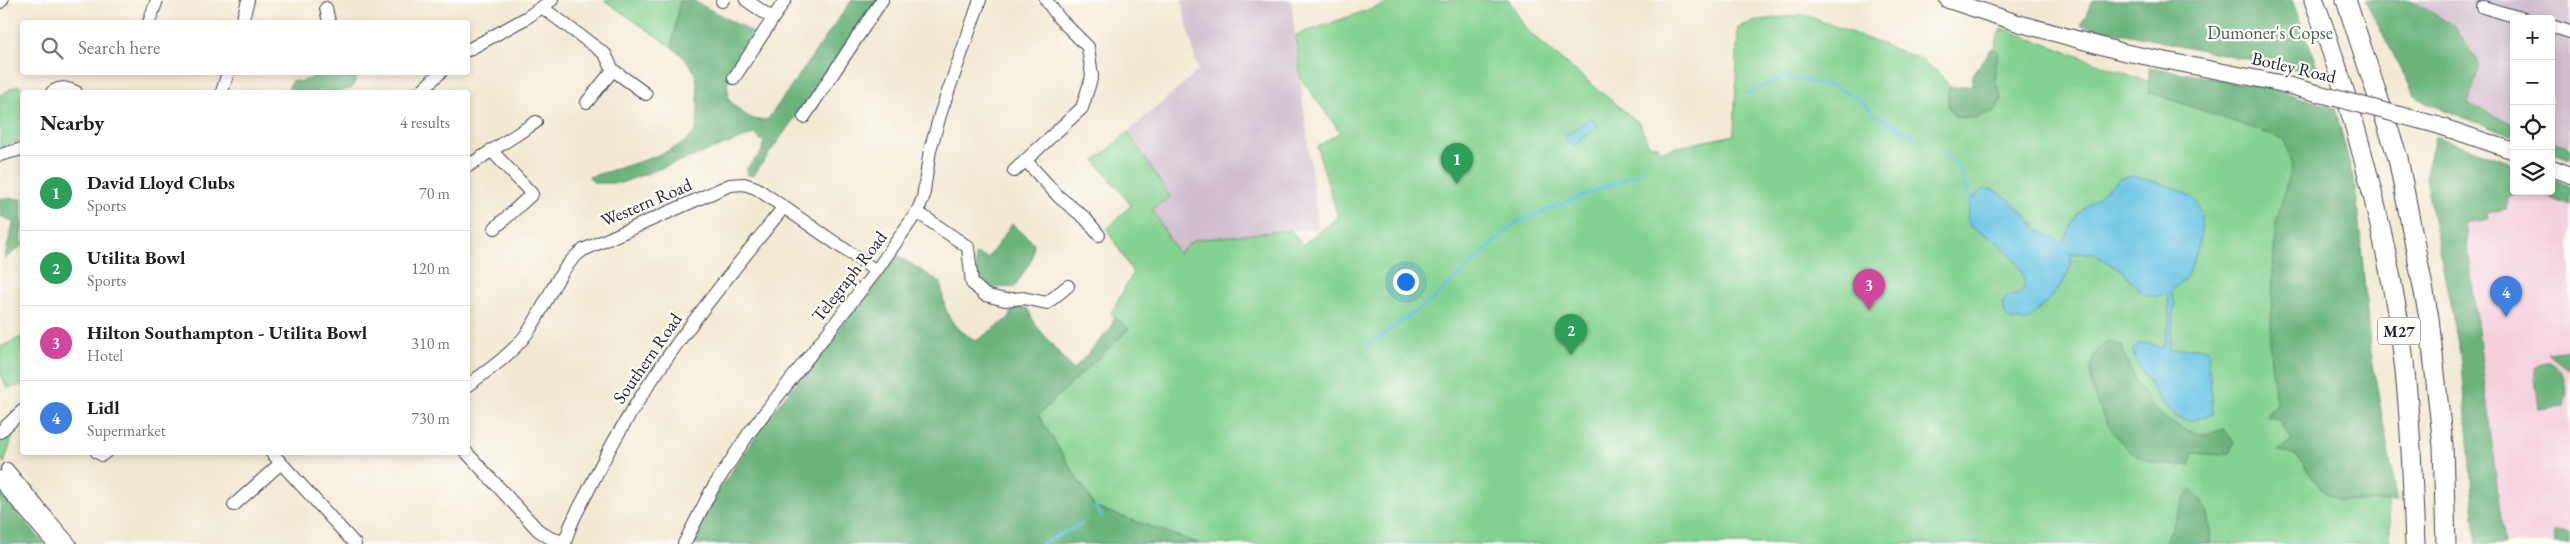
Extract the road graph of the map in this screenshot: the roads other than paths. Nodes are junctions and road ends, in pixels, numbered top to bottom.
1 (157, 0) edge
2 (248, 0) edge
3 (746, 0) edge
4 (785, 0) edge
5 (882, 0) edge
6 (980, 0) edge
7 (1046, 0) edge
8 (2314, 0) edge
9 (2346, 0) edge
10 (1958, 2) edge
11 (548, 4) edge
12 (2483, 7) dead end
13 (326, 8) dead end
14 (2510, 15) edge
15 (772, 18) junction
16 (150, 20) edge
17 (243, 20) edge
18 (329, 20) edge
19 (2555, 27) edge
20 (2570, 32) edge
21 (470, 49) edge
22 (613, 70) junction
23 (227, 75) edge
24 (437, 75) edge
25 (734, 78) dead end
26 (54, 90) edge
27 (71, 90) edge
28 (223, 90) edge
29 (422, 90) edge
30 (646, 94) dead end
31 (587, 102) dead end
32 (804, 117) dead end
33 (536, 122) dead end
34 (20, 150) edge
35 (491, 150) junction
36 (2511, 150) edge
37 (0, 155) edge
38 (1026, 160) junction
39 (470, 165) edge
40 (2555, 169) edge
41 (1014, 171) dead end
42 (2570, 175) edge
43 (783, 208) junction
44 (917, 212) junction
45 (496, 228) dead end
46 (1099, 235) dead end
47 (876, 271) junction
48 (1068, 286) dead end
49 (470, 384) edge
50 (20, 413) edge
51 (0, 432) edge
52 (274, 455) edge
53 (469, 455) edge
54 (281, 463) junction
55 (4, 474) edge
56 (233, 505) dead end
57 (42, 520) junction
58 (565, 543) edge
59 (56, 544) edge
60 (70, 544) edge
61 (355, 544) edge
62 (684, 544) edge
63 (2415, 544) edge
64 (2446, 544) edge

1 - 16 street
2 - 17 street
3 - 15 street
4 - 15 street
5 - 32 street
6 - 44 street, Telegraph Road
7 - 38 street
8 - 63 highway, M27
9 - 64 highway, M27
10 - 36 main road, Botley Road, bridge
11 - 21 street
11 - 22 street
12 - 14 street
13 - 18 street
15 - 25 street
19 - 20 street
22 - 30 street
22 - 31 street
23 - 28 street
24 - 29 street
26 - 27 street
33 - 35 street
34 - 37 street
35 - 39 street
35 - 45 street
38 - 41 street
38 - 46 street
40 - 42 main road
43 - 47 street, Western Road
43 - 49 street, Western Road
43 - 58 street, Southern Road
44 - 47 street, Telegraph Road
44 - 48 street
47 - 62 street, Telegraph Road
50 - 51 street
52 - 54 street
53 - 58 street
54 - 56 street
54 - 61 street
55 - 57 main road
57 - 59 main road
57 - 60 street

